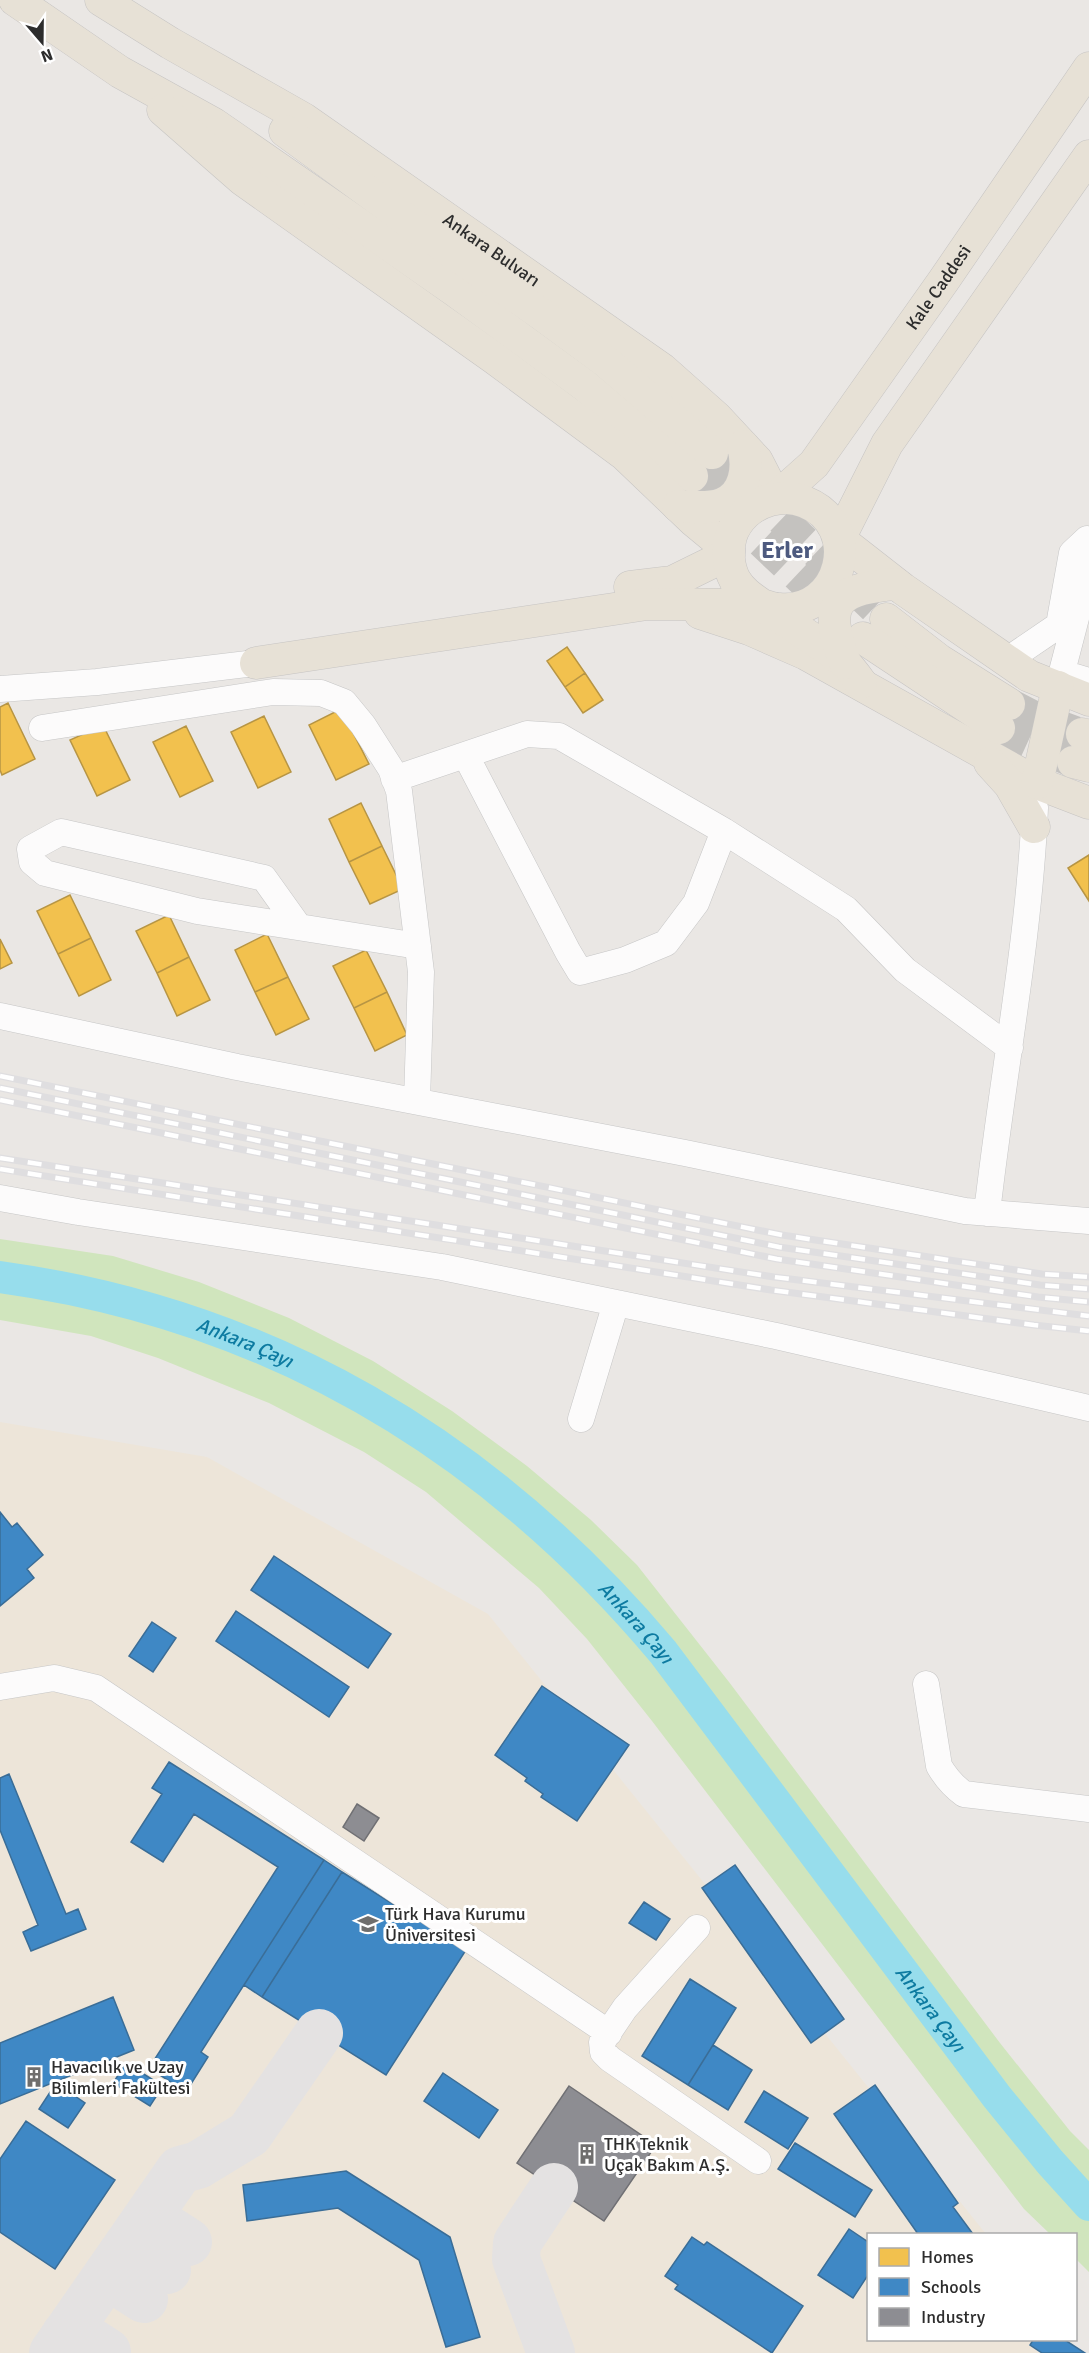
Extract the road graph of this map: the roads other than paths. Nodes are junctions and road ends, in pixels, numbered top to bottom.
1 (15, 0) edge
2 (101, 0) edge
3 (170, 43) junction
4 (1089, 68) edge
5 (120, 72) junction
6 (1089, 156) edge
7 (743, 447) junction
8 (712, 453) tunnel mouth
9 (692, 476) tunnel mouth
10 (776, 498) junction
11 (686, 514) junction
12 (1088, 538) edge
13 (839, 539) junction
14 (729, 552) junction
15 (1089, 568) edge
16 (896, 584) junction
17 (647, 604) junction
18 (761, 604) junction
19 (875, 629) tunnel mouth
20 (1006, 661) junction
21 (256, 663) junction
22 (853, 673) junction
23 (1060, 680) junction
24 (1089, 681) edge
25 (0, 689) edge
26 (1089, 700) edge
27 (1004, 716) tunnel mouth
28 (42, 728) dead end
29 (979, 752) junction
30 (466, 756) junction
31 (394, 779) junction
32 (1037, 783) junction
33 (1089, 803) edge
34 (1034, 827) junction
35 (724, 831) junction
36 (299, 927) junction
37 (418, 946) junction
38 (0, 1016) edge
39 (1010, 1048) junction
40 (417, 1101) junction
41 (0, 1198) edge
42 (987, 1213) junction
43 (1089, 1221) edge
44 (616, 1303) junction
45 (1089, 1408) edge
46 (581, 1419) dead end
47 (926, 1684) dead end
48 (1, 1688) edge
49 (1089, 1809) edge
50 (697, 1928) dead end
51 (609, 2033) junction
52 (758, 2161) dead end

1 - 5 main road
2 - 3 main road, Ankara Bulvarı
3 - 7 main road, Ankara Bulvarı
3 - 8 main road, Ankara Bulvarı
4 - 10 main road, Kale Caddesi
5 - 9 main road
5 - 11 main road
6 - 13 main road
7 - 10 main road, Ankara Bulvarı
7 - 11 main road
10 - 13 main road
10 - 14 main road
11 - 14 main road
12 - 20 street
13 - 16 main road
13 - 18 main road
14 - 18 main road
14 - 21 main road
15 - 23 street
16 - 20 main road
16 - 22 main road
17 - 18 main road
17 - 21 main road
17 - 22 main road
18 - 22 main road
19 - 27 main road
20 - 23 main road
21 - 25 street
22 - 29 main road
23 - 24 street
23 - 26 main road
23 - 32 main road
28 - 31 street
29 - 32 main road
29 - 34 main road
30 - 31 street
30 - 35 street
30 - 35 street
31 - 37 street
32 - 33 main road
32 - 34 street
34 - 39 street
35 - 39 street
36 - 36 street
36 - 37 street
37 - 40 street
38 - 40 street
39 - 42 street
40 - 42 street
41 - 44 street
42 - 43 street
44 - 45 street
44 - 46 street
47 - 49 street
48 - 51 street
50 - 51 street
51 - 52 street

